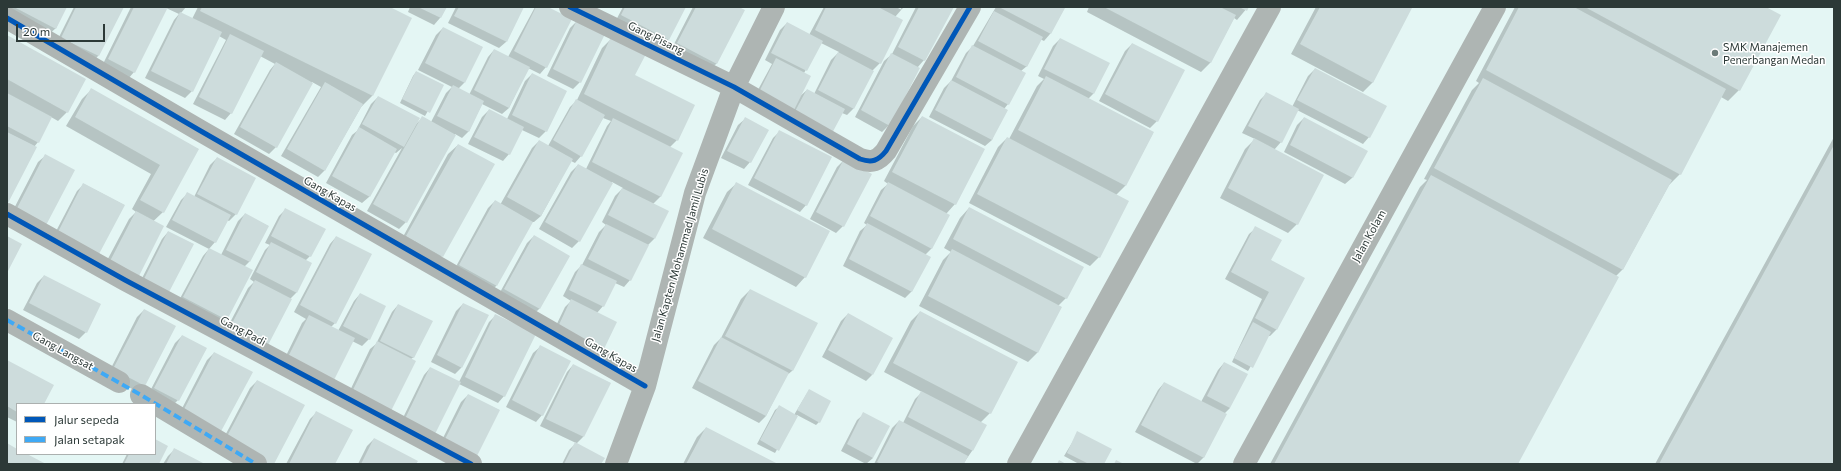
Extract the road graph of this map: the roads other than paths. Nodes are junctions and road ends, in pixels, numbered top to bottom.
1 (570, 7) edge
2 (774, 7) edge
3 (970, 7) edge
4 (1270, 7) edge
5 (1495, 7) edge
6 (7, 18) edge
7 (734, 87) junction
8 (7, 214) edge
9 (7, 320) edge
10 (119, 382) dead end
11 (645, 386) junction
12 (141, 395) dead end
13 (154, 403) edge
14 (156, 404) edge
15 (256, 464) edge
16 (471, 464) edge
17 (616, 464) edge
18 (1018, 464) edge
19 (1244, 464) edge

1 - 7 street, Gang Pisang
2 - 7 street, Jalan Kapten Mohammad Jamil Lubis
3 - 7 street, Gang Pisang
4 - 18 street
5 - 19 street, Jalan Kolam
6 - 11 street, Gang Kapas
7 - 11 street, Jalan Kapten Mohammad Jamil Lubis
8 - 16 street, Gang Padi
9 - 10 street, Gang Langsat
11 - 17 street, Jalan Kapten Mohammad Jamil Lubis
12 - 13 street
14 - 15 street

